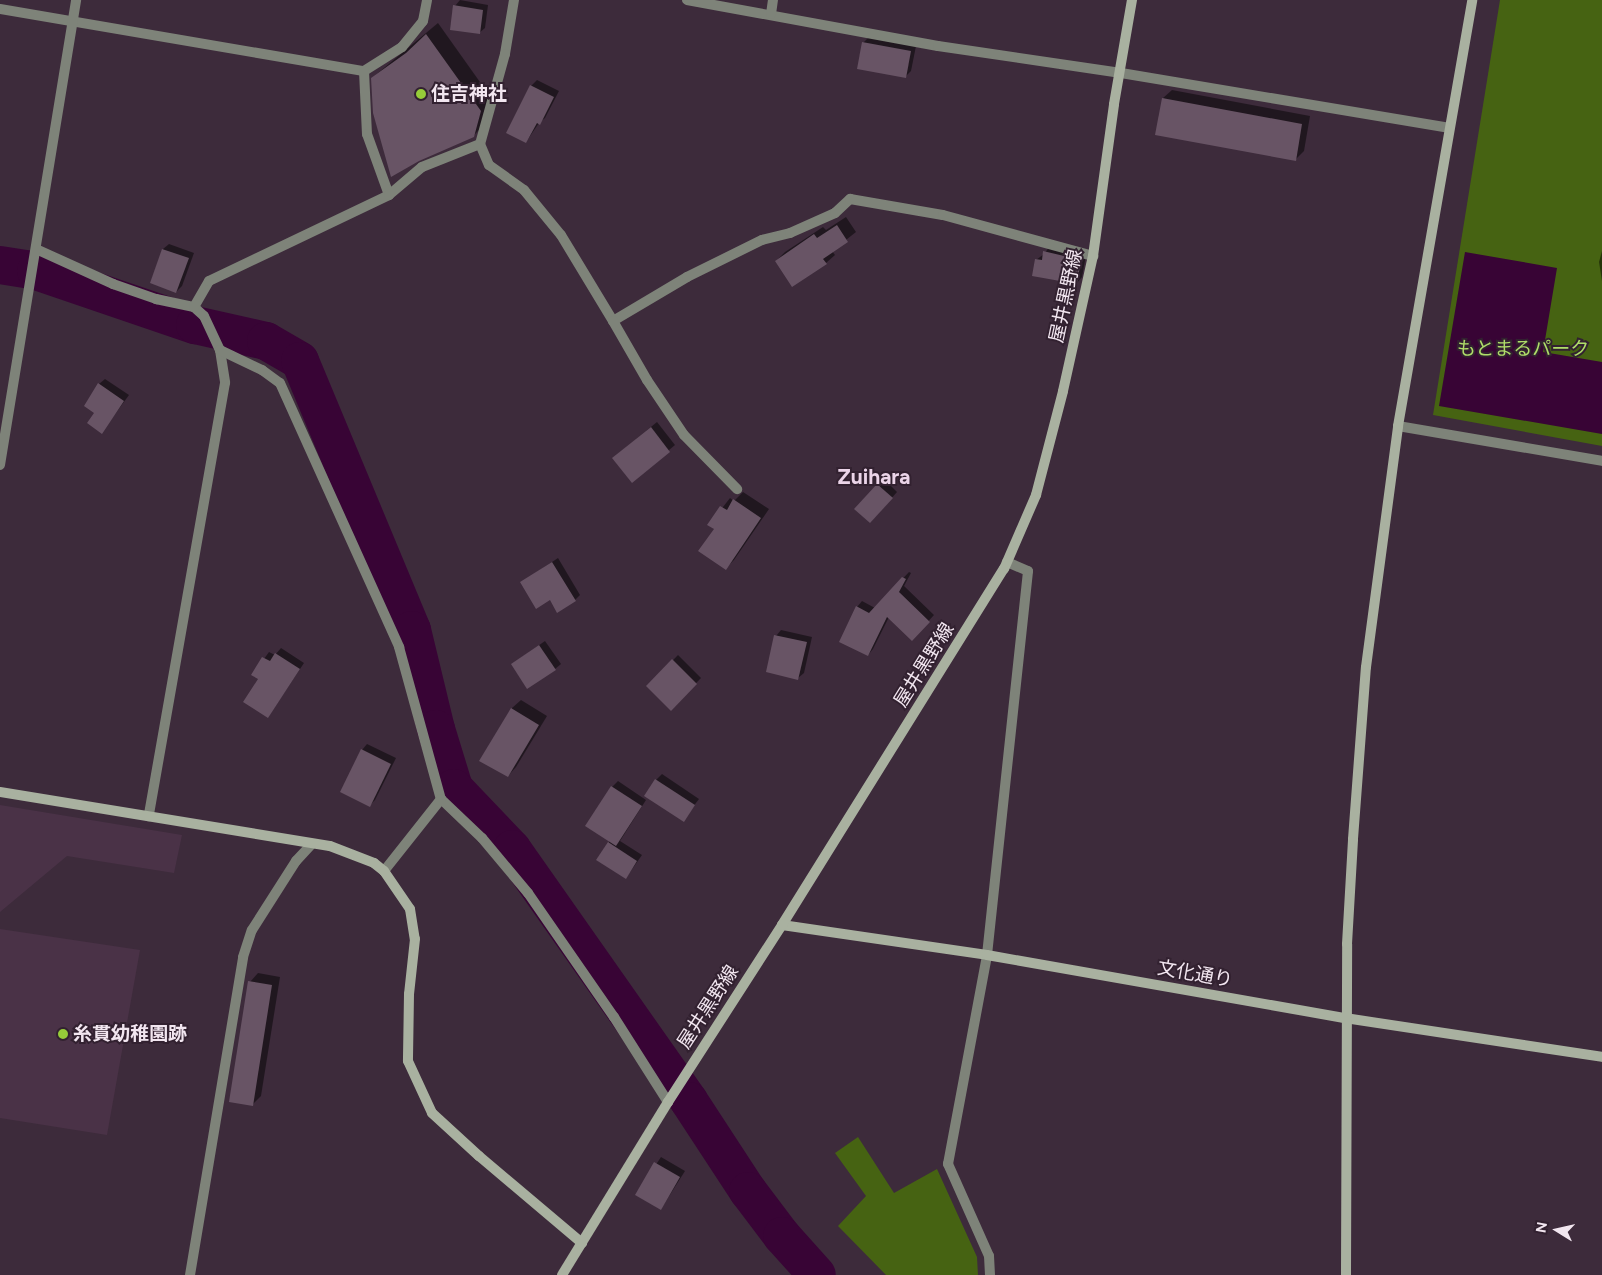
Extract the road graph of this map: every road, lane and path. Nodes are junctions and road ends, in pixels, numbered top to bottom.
1 (76, 0) edge
2 (427, 0) edge
3 (514, 0) edge
4 (687, 0) edge
5 (773, 0) edge
6 (1132, 0) edge
7 (1472, 0) edge
8 (0, 9) edge
9 (771, 14) junction
10 (73, 22) junction
11 (364, 71) junction
12 (1121, 73) junction
13 (1448, 128) junction
14 (480, 144) junction
15 (389, 195) junction
16 (36, 249) junction
17 (1093, 256) junction
18 (194, 307) junction
19 (613, 321) junction
20 (220, 350) junction
21 (1398, 426) junction
22 (1602, 462) edge
23 (0, 465) edge
24 (737, 489) dead end
25 (1007, 562) junction
26 (0, 792) edge
27 (441, 799) junction
28 (149, 816) junction
29 (312, 844) junction
30 (384, 871) junction
31 (782, 925) junction
32 (987, 955) junction
33 (1345, 1018) junction
34 (1602, 1057) edge
35 (668, 1102) junction
36 (582, 1243) junction
37 (190, 1275) edge
38 (562, 1275) edge
39 (990, 1275) edge
40 (1346, 1275) edge

1 - 10 street
2 - 11 street
3 - 14 street
4 - 9 street
5 - 9 street
6 - 12 street, 屋井黒野線
7 - 13 street
8 - 10 street
9 - 12 street
10 - 11 street
10 - 16 street
11 - 15 street
12 - 13 street
12 - 17 street, 屋井黒野線
13 - 21 street
14 - 15 street
14 - 19 street
15 - 18 street
16 - 18 street
16 - 23 street
17 - 19 street
17 - 25 street, 屋井黒野線
18 - 20 street
19 - 24 street
20 - 27 street
20 - 28 street
21 - 22 street
21 - 33 street
25 - 31 street, 屋井黒野線
25 - 32 street
26 - 28 street
27 - 30 street
27 - 35 street
28 - 29 street
29 - 30 street
29 - 37 street
30 - 36 street
31 - 32 street, 文化通り
31 - 35 street, 屋井黒野線
32 - 33 street, 文化通り
32 - 39 street
33 - 34 street, 文化通り
33 - 40 street
35 - 36 street, 屋井黒野線
36 - 38 street, 屋井黒野線

